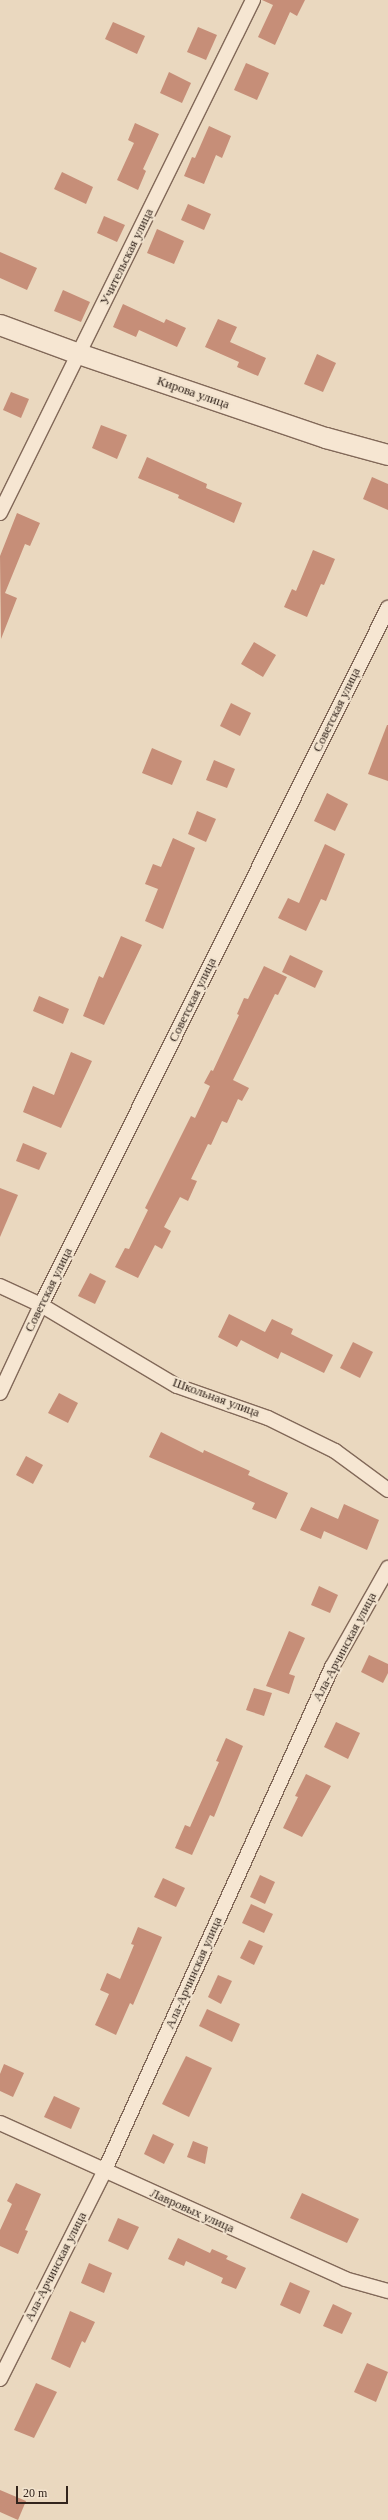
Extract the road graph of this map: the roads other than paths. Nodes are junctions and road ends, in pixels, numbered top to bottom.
1 (252, 0) edge
2 (0, 325) edge
3 (79, 354) junction
4 (388, 455) edge
5 (0, 513) edge
6 (388, 608) edge
7 (0, 1286) edge
8 (42, 1305) junction
9 (0, 1393) edge
10 (388, 1490) edge
11 (388, 1568) edge
12 (0, 2123) edge
13 (104, 2172) junction
14 (388, 2290) edge
15 (0, 2379) edge

1 - 3 street, Учительская улица
2 - 3 street, Кирова улица
3 - 4 street, Кирова улица
3 - 5 street, Учительская улица
6 - 8 street, Советская улица
7 - 8 street, Школьная улица
8 - 9 street, Советская улица
8 - 10 street, Школьная улица
11 - 13 street, Ала-Арчинская улица
12 - 13 street, Лавровых улица
13 - 14 street, Лавровых улица
13 - 15 street, Ала-Арчинская улица

